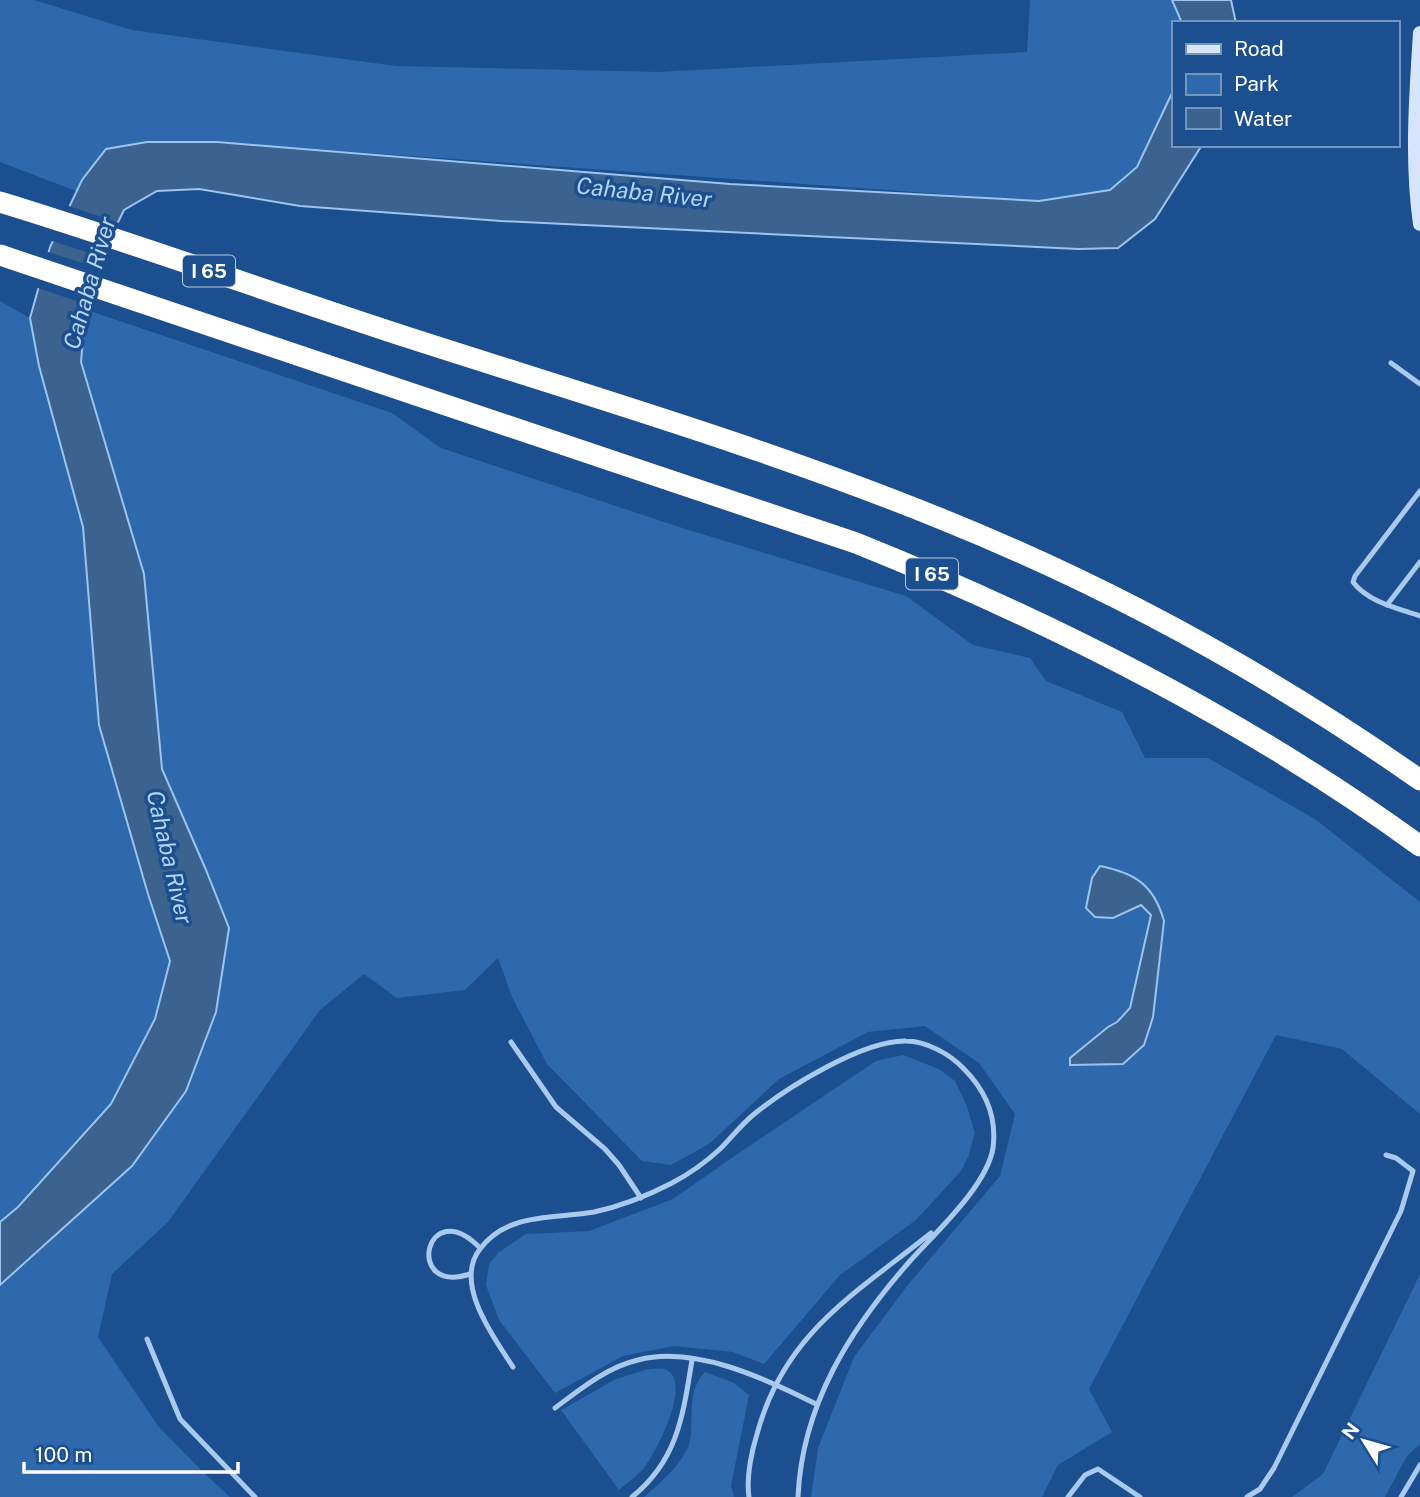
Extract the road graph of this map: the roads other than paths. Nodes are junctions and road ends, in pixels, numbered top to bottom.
1 (1420, 33) edge
2 (0, 202) edge
3 (1420, 224) edge
4 (0, 255) edge
5 (1391, 363) dead end
6 (1420, 384) edge
7 (1420, 491) edge
8 (1420, 562) edge
9 (1387, 605) junction
10 (1420, 616) edge
11 (1420, 780) edge
12 (1420, 846) edge
13 (511, 1042) dead end
14 (1386, 1155) dead end
15 (641, 1198) junction
16 (945, 1222) junction
17 (480, 1248) junction
18 (470, 1274) junction
19 (147, 1339) dead end
20 (692, 1360) junction
21 (513, 1367) dead end
22 (775, 1383) junction
23 (816, 1404) junction
24 (555, 1409) dead end
25 (1420, 1465) edge
26 (1129, 1489) junction
27 (256, 1497) edge
28 (632, 1497) edge
29 (749, 1497) edge
30 (798, 1497) edge
31 (1068, 1497) edge
32 (1123, 1497) edge
33 (1140, 1497) edge
34 (1247, 1497) edge
35 (1401, 1497) edge

1 - 3 street
2 - 11 highway, I 65
4 - 12 highway, I 65
5 - 6 lane
7 - 9 lane
8 - 9 lane
9 - 10 lane
13 - 15 lane
14 - 34 lane
15 - 16 lane
15 - 17 lane
16 - 22 lane
16 - 23 lane
17 - 18 lane
17 - 18 lane
18 - 21 lane
19 - 27 lane
20 - 22 lane
20 - 24 lane
20 - 28 lane
22 - 23 lane
22 - 29 lane
23 - 30 lane
25 - 35 lane
26 - 31 lane
26 - 32 lane
26 - 33 lane

